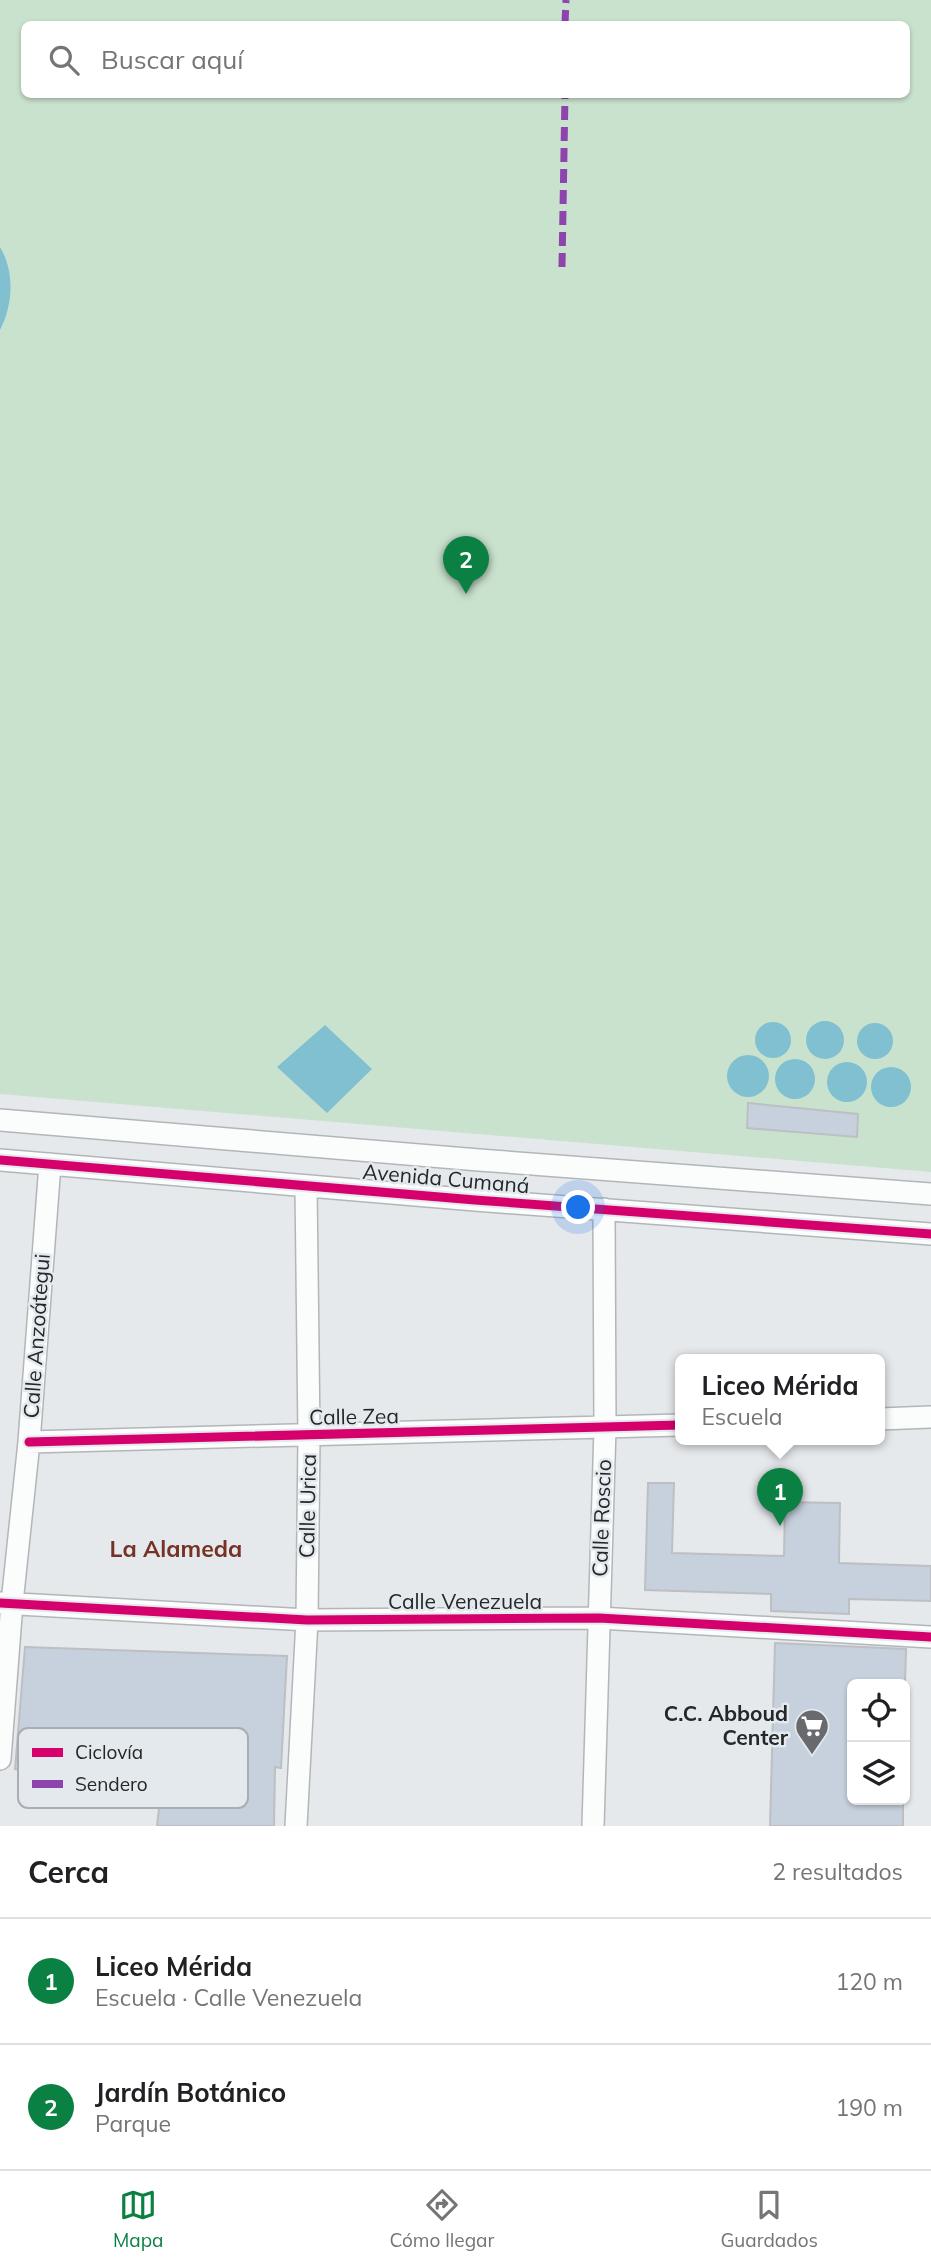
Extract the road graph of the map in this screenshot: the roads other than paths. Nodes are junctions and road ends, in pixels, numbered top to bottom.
1 (0, 1120) edge
2 (0, 1160) edge
3 (50, 1164) junction
4 (306, 1186) junction
5 (931, 1194) edge
6 (604, 1209) junction
7 (931, 1234) edge
8 (931, 1417) edge
9 (885, 1419) edge
10 (675, 1425) edge
11 (605, 1428) junction
12 (309, 1436) junction
13 (29, 1442) junction
14 (6, 1603) edge
15 (599, 1618) junction
16 (306, 1620) junction
17 (931, 1637) edge
18 (0, 1759) edge
19 (296, 1826) edge
20 (593, 1826) edge

1 - 5 street, Avenida Cumaná
2 - 3 street, Avenida Cumaná
3 - 4 street, Avenida Cumaná
3 - 13 street, Calle Anzoátegui
4 - 6 street, Avenida Cumaná
4 - 12 street, Calle Urica
6 - 7 street, Avenida Cumaná
6 - 11 street, Calle Roscio
8 - 9 street
10 - 11 street, Calle Zea
11 - 12 street, Calle Zea
11 - 15 street, Calle Roscio
12 - 13 street, Calle Zea
12 - 16 street, Calle Urica
13 - 14 street, Calle Anzoátegui
14 - 16 street, Calle Venezuela
14 - 18 street, Calle Anzoátegui
15 - 16 street, Calle Venezuela
15 - 17 street, Calle Venezuela
15 - 20 street, Calle Roscio
16 - 19 street, Calle Urica

